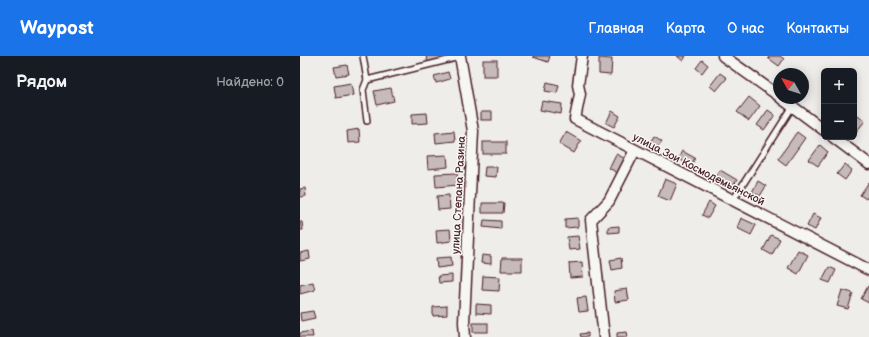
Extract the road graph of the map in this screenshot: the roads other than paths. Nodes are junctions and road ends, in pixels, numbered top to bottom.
1 (363, 56) edge
2 (460, 56) edge
3 (582, 56) edge
4 (723, 56) edge
5 (367, 80) junction
6 (773, 92) edge
7 (790, 104) edge
8 (793, 106) junction
9 (367, 121) dead end
10 (821, 128) edge
11 (838, 140) edge
12 (636, 150) junction
13 (869, 164) edge
14 (733, 200) junction
15 (869, 270) edge
16 (465, 337) edge
17 (604, 337) edge

1 - 5 lane
2 - 5 lane
2 - 16 street, улица Степана Разина
3 - 12 street, улица Зои Космодемьянской
4 - 6 street
5 - 9 lane
7 - 8 street
8 - 10 street
8 - 14 lane
11 - 13 street
12 - 14 street, улица Зои Космодемьянской
12 - 17 street
14 - 15 street, улица Зои Космодемьянской

